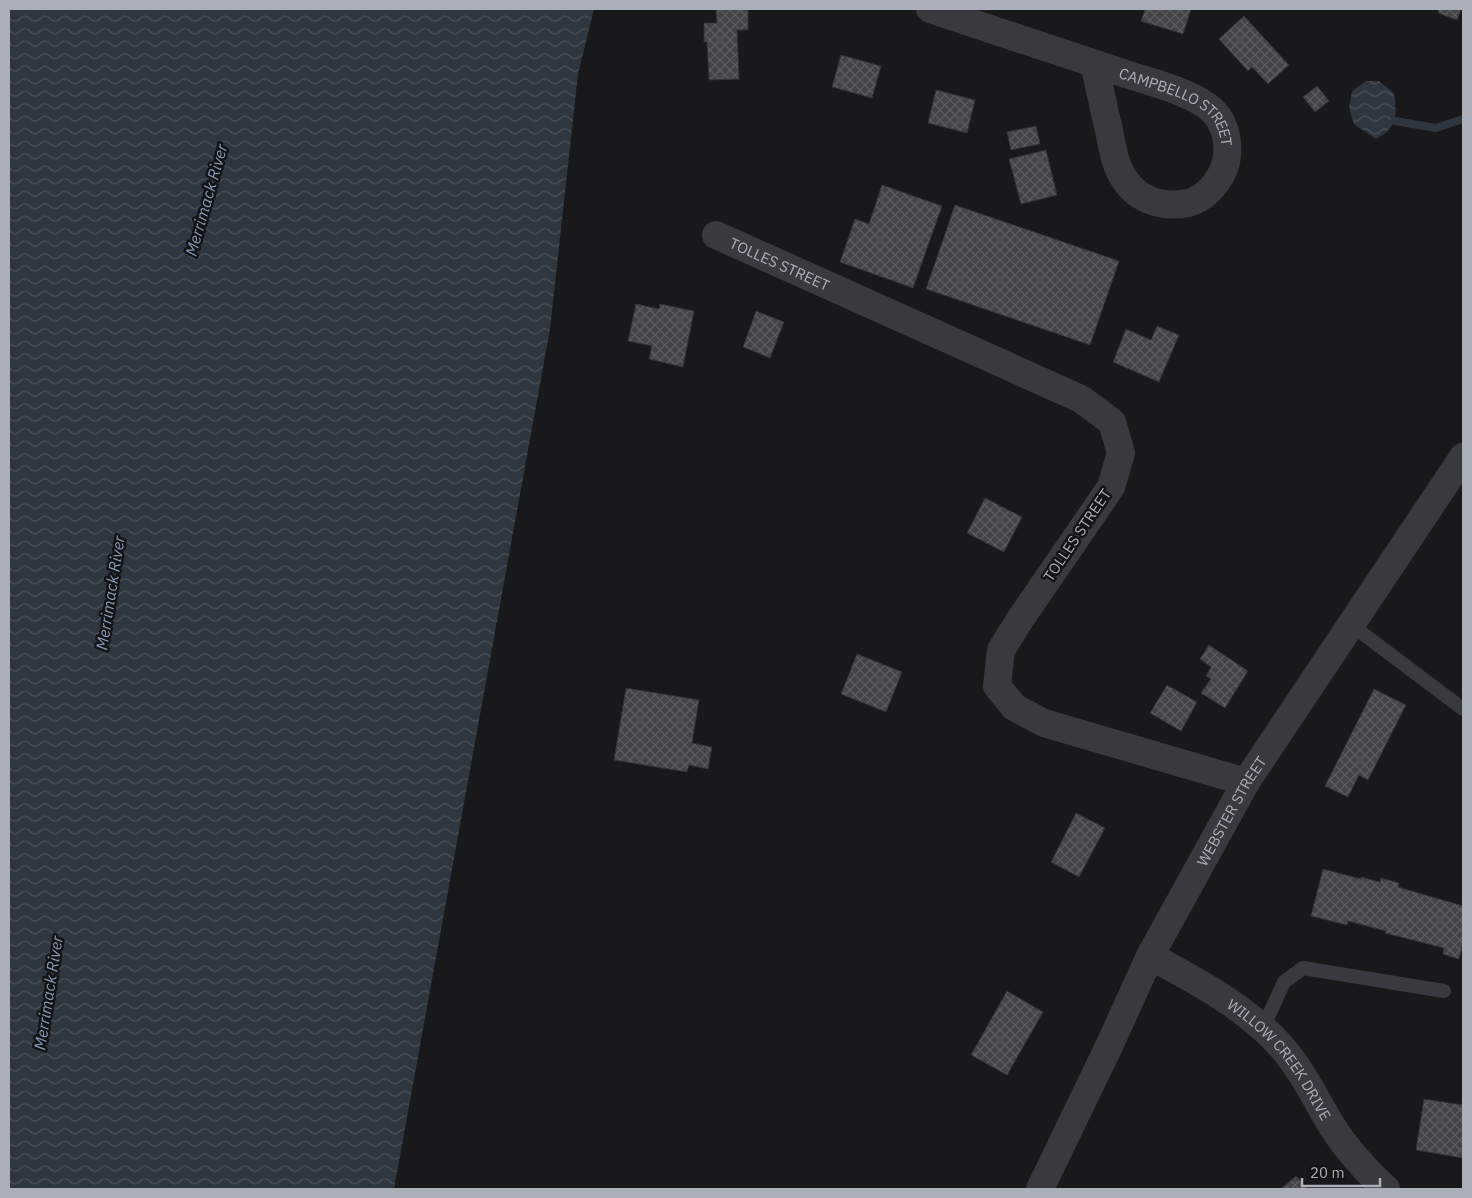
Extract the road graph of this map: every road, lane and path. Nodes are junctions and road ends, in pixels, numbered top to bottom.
1 (930, 9) edge
2 (1094, 64) junction
3 (716, 235) dead end
4 (1463, 458) edge
5 (1350, 624) junction
6 (1463, 709) edge
7 (1246, 782) junction
8 (1150, 956) junction
9 (1444, 991) dead end
10 (1263, 1028) junction
11 (1040, 1189) edge
12 (1386, 1189) edge

1 - 2 street, CAMPBELLO STREET
2 - 2 street, CAMPBELLO STREET
3 - 7 street, TOLLES STREET
4 - 5 street, WEBSTER STREET
5 - 6 lane
5 - 7 street, WEBSTER STREET
7 - 8 street, WEBSTER STREET
8 - 10 street, WILLOW CREEK DRIVE
8 - 11 street, WEBSTER STREET
9 - 10 lane
10 - 12 street, WILLOW CREEK DRIVE

